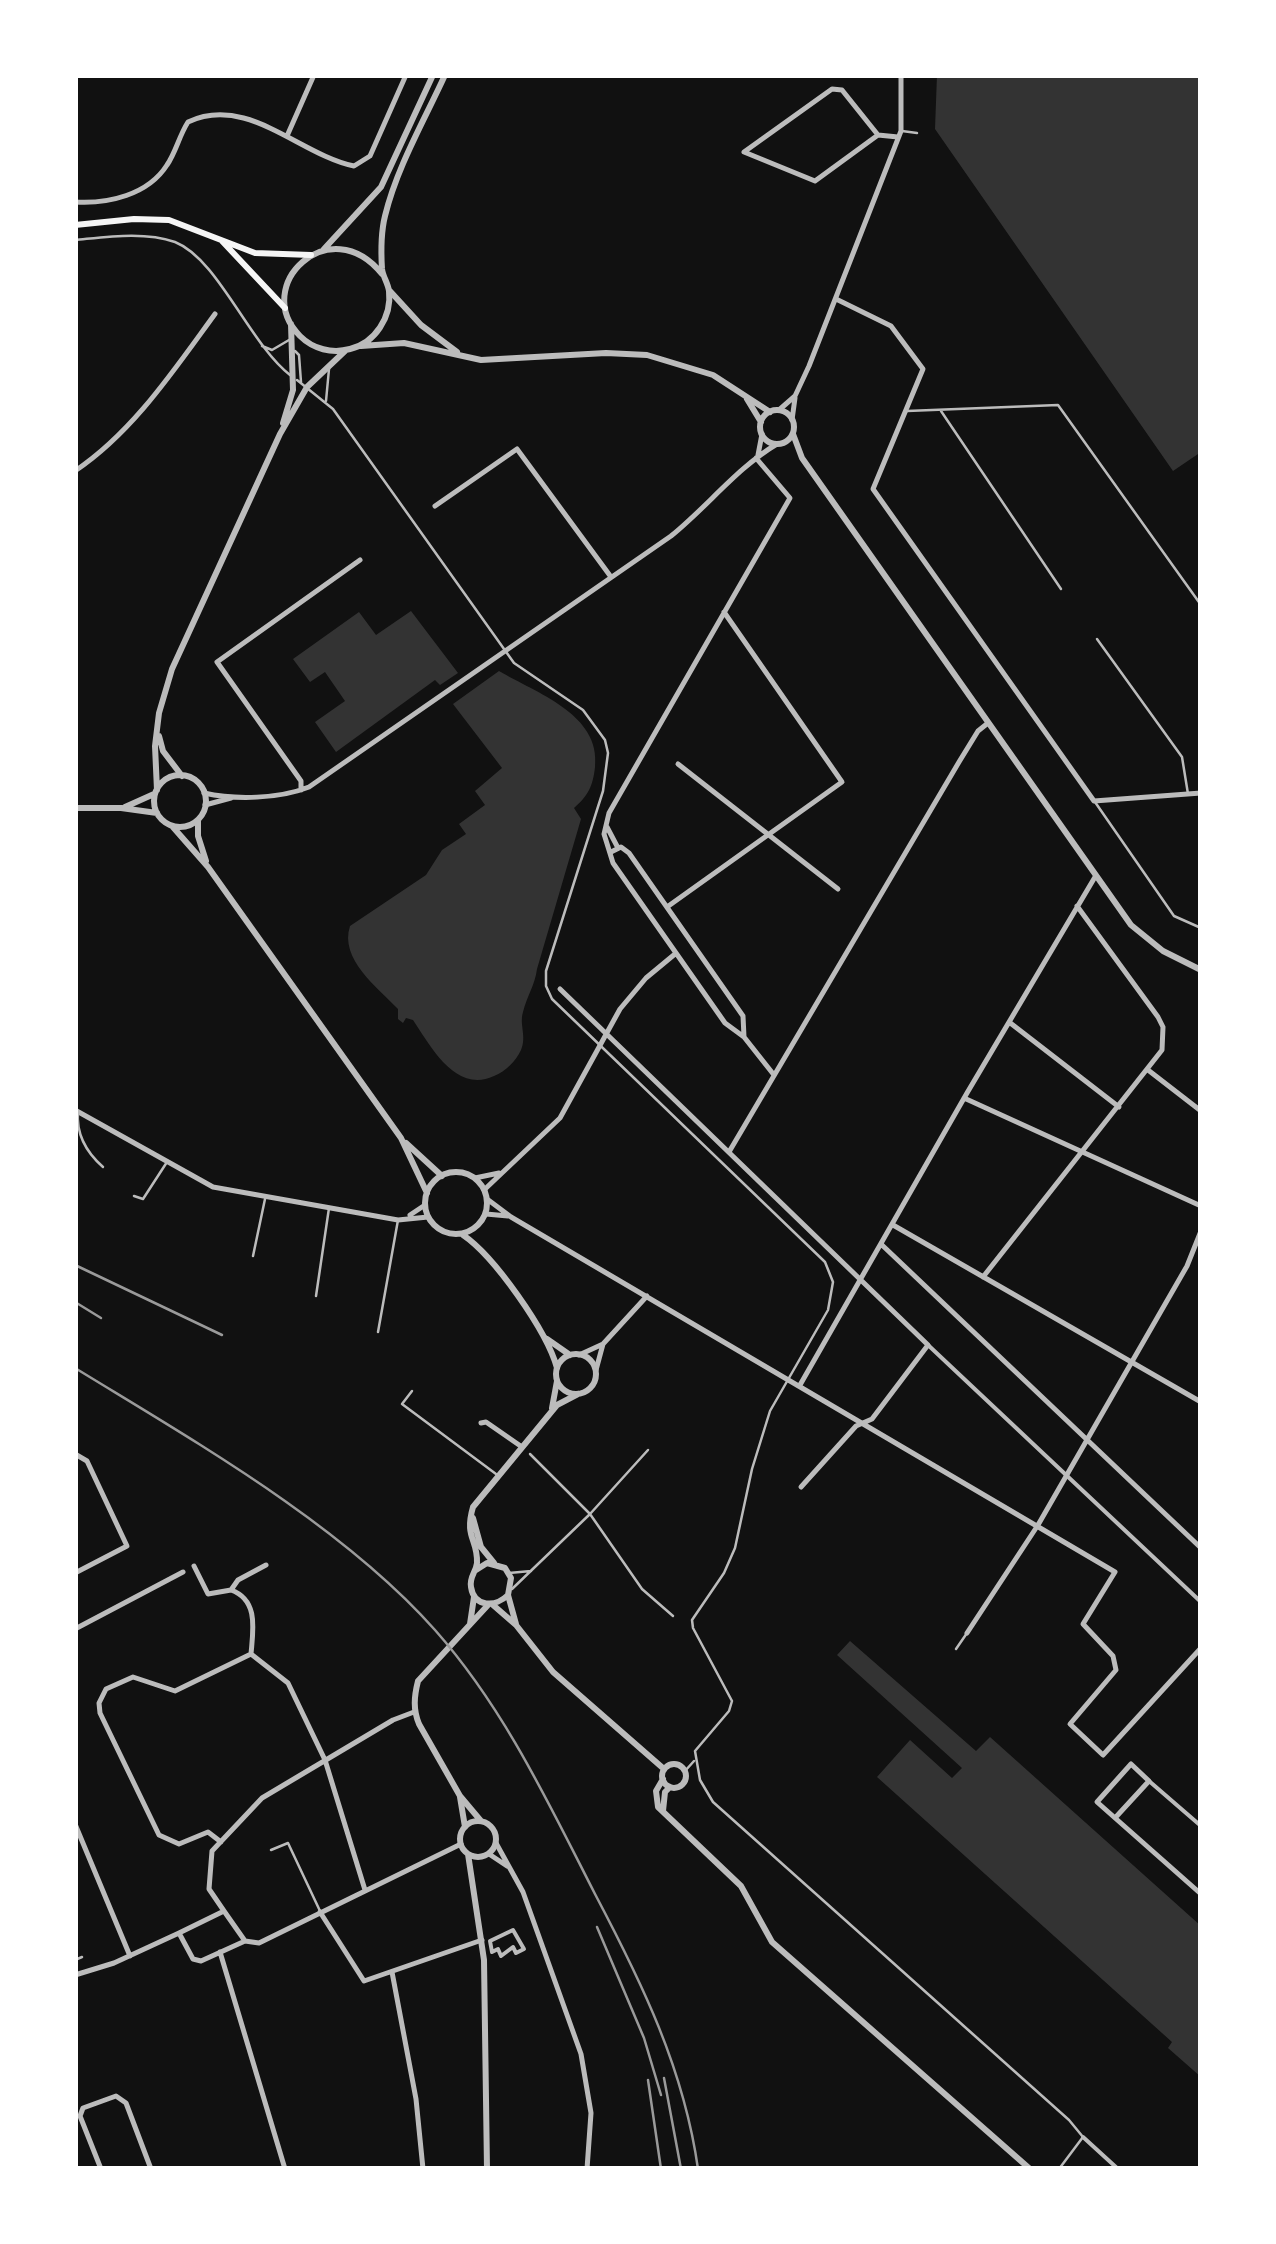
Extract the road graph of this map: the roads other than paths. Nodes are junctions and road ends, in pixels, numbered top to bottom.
1 (314, 75) edge
2 (406, 75) edge
3 (434, 75) edge
4 (445, 75) edge
5 (901, 75) edge
6 (900, 134) junction
7 (918, 134) dead end
8 (878, 135) junction
9 (287, 137) junction
10 (75, 202) edge
11 (75, 225) edge
12 (75, 240) edge
13 (221, 240) junction
14 (324, 249) junction
15 (311, 254) junction
16 (382, 274) junction
17 (389, 289) junction
18 (836, 299) junction
19 (285, 308) junction
20 (215, 314) dead end
21 (290, 324) junction
22 (291, 344) junction
23 (261, 345) junction
24 (360, 346) junction
25 (345, 351) junction
26 (462, 356) junction
27 (330, 366) junction
28 (300, 383) junction
29 (795, 396) junction
30 (746, 398) junction
31 (326, 403) junction
32 (940, 410) junction
33 (775, 411) junction
34 (905, 411) junction
35 (792, 420) junction
36 (761, 422) junction
37 (280, 434) junction
38 (762, 434) junction
39 (793, 434) junction
40 (779, 444) junction
41 (757, 457) junction
42 (802, 458) junction
43 (75, 471) edge
44 (435, 506) dead end
45 (360, 560) dead end
46 (611, 577) junction
47 (1061, 589) dead end
48 (1201, 605) edge
49 (724, 612) junction
50 (1097, 639) dead end
51 (505, 652) junction
52 (988, 723) junction
53 (158, 725) junction
54 (678, 764) dead end
55 (182, 776) junction
56 (302, 790) junction
57 (156, 791) junction
58 (204, 793) junction
59 (1201, 793) edge
60 (1188, 794) junction
61 (235, 797) junction
62 (1094, 801) junction
63 (205, 805) junction
64 (75, 808) edge
65 (121, 808) junction
66 (157, 813) junction
67 (198, 820) junction
68 (172, 826) junction
69 (768, 834) junction
70 (614, 850) junction
71 (208, 867) junction
72 (1095, 877) junction
73 (838, 889) dead end
74 (1076, 906) junction
75 (667, 907) junction
76 (1201, 928) edge
77 (676, 954) junction
78 (1201, 970) edge
79 (560, 989) dead end
80 (1009, 1022) junction
81 (605, 1032) junction
82 (744, 1036) junction
83 (598, 1045) junction
84 (1147, 1069) junction
85 (774, 1075) junction
86 (964, 1098) junction
87 (1119, 1107) junction
88 (76, 1110) edge
89 (1201, 1111) edge
90 (401, 1138) junction
91 (1084, 1152) junction
92 (729, 1154) junction
93 (167, 1162) junction
94 (102, 1167) dead end
95 (502, 1173) junction
96 (442, 1176) junction
97 (475, 1178) junction
98 (484, 1190) junction
99 (427, 1193) junction
100 (134, 1196) dead end
101 (265, 1196) junction
102 (487, 1199) junction
103 (425, 1205) junction
104 (1201, 1206) edge
105 (330, 1208) junction
106 (486, 1214) junction
107 (428, 1217) junction
108 (511, 1217) junction
109 (398, 1220) junction
110 (478, 1226) junction
111 (893, 1226) junction
112 (1201, 1231) edge
113 (462, 1234) junction
114 (882, 1245) junction
115 (483, 1249) junction
116 (253, 1256) dead end
117 (983, 1277) junction
118 (861, 1281) junction
119 (316, 1296) dead end
120 (647, 1296) junction
121 (378, 1332) dead end
122 (546, 1339) junction
123 (603, 1344) junction
124 (928, 1345) junction
125 (579, 1354) junction
126 (570, 1355) junction
127 (1133, 1362) junction
128 (557, 1368) junction
129 (596, 1370) junction
130 (788, 1378) junction
131 (557, 1379) junction
132 (800, 1386) junction
133 (412, 1390) dead end
134 (578, 1394) junction
135 (1201, 1402) edge
136 (546, 1417) junction
137 (480, 1422) dead end
138 (863, 1423) junction
139 (1088, 1440) junction
140 (522, 1446) junction
141 (648, 1450) dead end
142 (75, 1454) edge
143 (530, 1454) dead end
144 (497, 1475) junction
145 (1067, 1476) junction
146 (801, 1487) dead end
147 (472, 1512) junction
148 (590, 1514) junction
149 (1038, 1526) junction
150 (1201, 1548) edge
151 (75, 1562) edge
152 (494, 1563) junction
153 (194, 1566) dead end
154 (266, 1566) dead end
155 (476, 1570) junction
156 (532, 1571) junction
157 (77, 1572) edge
158 (183, 1572) dead end
159 (509, 1572) junction
160 (231, 1590) junction
161 (510, 1593) junction
162 (474, 1595) junction
163 (1201, 1602) edge
164 (491, 1604) junction
165 (673, 1616) dead end
166 (470, 1625) junction
167 (516, 1626) junction
168 (75, 1628) edge
169 (967, 1632) joint
170 (1201, 1648) edge
171 (956, 1649) dead end
172 (251, 1654) junction
173 (414, 1712) junction
174 (325, 1760) junction
175 (696, 1760) junction
176 (664, 1770) junction
177 (685, 1772) junction
178 (662, 1779) junction
179 (1149, 1780) junction
180 (670, 1787) junction
181 (460, 1796) junction
182 (663, 1813) junction
183 (1115, 1818) junction
184 (481, 1821) junction
185 (75, 1824) edge
186 (1201, 1826) edge
187 (464, 1827) junction
188 (221, 1842) junction
189 (496, 1843) junction
190 (461, 1844) junction
191 (272, 1850) dead end
192 (468, 1854) junction
193 (489, 1854) junction
194 (480, 1857) junction
195 (470, 1874) junction
196 (517, 1877) junction
197 (365, 1890) junction
198 (1201, 1894) edge
199 (224, 1910) junction
200 (320, 1912) junction
201 (179, 1933) junction
202 (482, 1940) junction
203 (245, 1941) junction
204 (524, 1949) joint
205 (220, 1952) junction
206 (130, 1956) junction
207 (82, 1958) dead end
208 (75, 1960) edge
209 (392, 1972) junction
210 (75, 1975) edge
211 (1083, 2137) junction
212 (101, 2169) edge
213 (151, 2169) edge
214 (285, 2169) edge
215 (423, 2169) edge
216 (487, 2169) edge
217 (586, 2169) edge
218 (1030, 2169) edge
219 (1059, 2169) edge
220 (1118, 2169) edge

1 - 9 street
2 - 9 street
3 - 14 street
4 - 16 street
5 - 6 street
6 - 7 lane
6 - 8 street
6 - 18 street
8 - 8 street
9 - 10 street
11 - 13 main road
12 - 23 lane
13 - 15 main road
13 - 19 main road
14 - 15 street
14 - 16 street
15 - 19 street
16 - 17 street
17 - 24 street
17 - 26 street
18 - 29 street
18 - 34 street
19 - 21 street
20 - 43 street
21 - 22 street
21 - 25 street
22 - 23 lane
22 - 28 street
23 - 28 lane
24 - 25 street
24 - 26 street
25 - 27 street
26 - 30 street
27 - 28 street
27 - 31 lane
28 - 31 lane
28 - 37 street
28 - 37 street
29 - 33 street
29 - 35 street
30 - 33 street
30 - 36 street
31 - 51 lane
32 - 34 lane
32 - 47 lane
32 - 48 lane
33 - 35 street
33 - 36 street
34 - 62 street
35 - 39 street
36 - 38 street
37 - 53 street
38 - 40 street
38 - 41 street
39 - 40 street
39 - 42 street
40 - 41 street
40 - 42 street
41 - 46 street
41 - 49 street
42 - 52 street
44 - 46 street
45 - 56 street
46 - 51 street
49 - 69 street
49 - 70 street
50 - 60 lane
51 - 56 street
51 - 83 lane
52 - 72 street
52 - 85 street
53 - 55 street
53 - 57 street
54 - 69 street
55 - 57 street
55 - 58 street
56 - 61 street
57 - 65 street
57 - 66 street
58 - 61 street
58 - 63 street
59 - 60 street
60 - 62 street
61 - 63 street
62 - 76 lane
63 - 67 street
64 - 65 street
65 - 66 street
66 - 68 street
67 - 68 street
67 - 71 street
68 - 71 street
69 - 73 street
69 - 75 street
70 - 75 street
70 - 77 street
71 - 90 street
72 - 74 street
72 - 78 street
74 - 80 street
74 - 84 street
75 - 82 street
77 - 81 street
77 - 82 street
79 - 81 street
80 - 86 street
80 - 87 street
81 - 83 street
81 - 92 street
82 - 85 street
83 - 95 street
83 - 130 lane
84 - 87 street
84 - 89 street
85 - 92 street
86 - 91 street
86 - 111 street
87 - 91 street
88 - 93 street
88 - 94 lane
90 - 96 street
90 - 99 street
91 - 104 street
91 - 117 street
92 - 118 street
93 - 100 lane
93 - 101 street
95 - 97 street
95 - 98 street
96 - 97 street
96 - 99 street
97 - 98 street
98 - 102 street
99 - 103 street
101 - 105 street
101 - 116 lane
102 - 106 street
102 - 108 street
103 - 107 street
103 - 109 street
105 - 109 street
105 - 119 lane
106 - 108 street
106 - 110 street
107 - 109 street
107 - 113 street
108 - 120 street
109 - 121 lane
110 - 113 street
110 - 115 street
111 - 114 street
111 - 117 street
112 - 127 street
113 - 115 street
114 - 118 street
114 - 139 street
115 - 122 street
117 - 127 street
118 - 124 street
118 - 132 street
120 - 123 street
120 - 130 street
122 - 126 street
122 - 128 street
123 - 125 street
123 - 129 street
124 - 138 street
124 - 145 street
125 - 126 street
125 - 129 street
126 - 128 street
127 - 135 street
127 - 139 street
128 - 131 street
129 - 134 street
130 - 132 street
130 - 175 lane
131 - 134 street
131 - 136 street
132 - 138 street
133 - 144 lane
134 - 136 street
136 - 140 street
137 - 140 street
138 - 146 street
138 - 149 street
139 - 145 street
139 - 150 street
140 - 144 street
141 - 148 lane
142 - 157 street
143 - 148 lane
144 - 147 street
145 - 149 street
145 - 163 street
147 - 152 street
147 - 155 street
148 - 156 lane
148 - 165 lane
149 - 169 street
149 - 170 street
151 - 157 street
152 - 155 street
152 - 159 street
153 - 160 street
154 - 160 street
155 - 162 street
156 - 159 lane
156 - 161 lane
158 - 168 street
159 - 161 street
160 - 172 street
161 - 164 street
161 - 167 street
162 - 164 street
162 - 166 street
164 - 166 street
164 - 167 street
166 - 173 street
167 - 176 street
169 - 171 lane
172 - 174 street
172 - 188 street
173 - 174 street
173 - 181 street
174 - 188 street
174 - 197 street
175 - 177 lane
175 - 211 lane
176 - 177 street
176 - 178 street
177 - 180 street
178 - 180 street
178 - 182 street
179 - 183 street
179 - 183 street
179 - 186 street
180 - 182 street
181 - 184 street
181 - 187 street
182 - 218 street
183 - 198 street
184 - 187 street
184 - 189 street
185 - 206 street
187 - 190 street
188 - 199 street
189 - 193 street
189 - 196 street
190 - 192 street
190 - 197 street
191 - 200 lane
192 - 194 street
192 - 195 street
193 - 194 street
193 - 196 street
194 - 195 street
195 - 202 street
196 - 217 street
197 - 200 street
199 - 201 street
199 - 203 street
200 - 203 street
200 - 209 street
201 - 205 street
201 - 206 street
202 - 209 street
202 - 216 street
203 - 205 street
204 - 204 street
205 - 214 street
206 - 210 street
207 - 208 lane
209 - 215 street
211 - 219 lane
211 - 220 street
212 - 213 street

